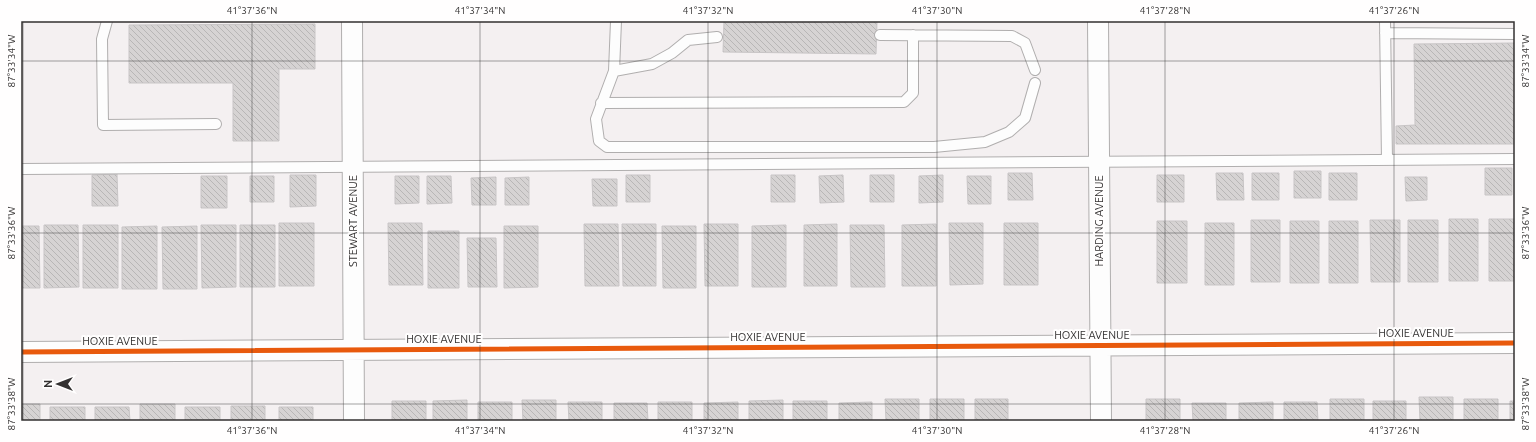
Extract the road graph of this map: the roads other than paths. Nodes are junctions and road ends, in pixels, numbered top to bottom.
1 (107, 21) edge
2 (352, 21) edge
3 (616, 21) edge
4 (1098, 21) edge
5 (1385, 21) edge
6 (1385, 33) junction
7 (1515, 34) edge
8 (880, 35) dead end
9 (912, 35) junction
10 (717, 37) dead end
11 (1035, 70) dead end
12 (614, 71) junction
13 (1035, 83) dead end
14 (601, 103) junction
15 (216, 124) dead end
16 (1515, 159) edge
17 (1387, 160) junction
18 (1099, 162) junction
19 (353, 167) junction
20 (21, 169) edge
21 (1515, 343) edge
22 (1100, 345) junction
23 (354, 350) junction
24 (21, 352) edge
25 (354, 421) edge
26 (1100, 421) edge

1 - 15 lane
2 - 19 street, STEWART AVENUE
3 - 12 lane
4 - 18 street, HARDING AVENUE
5 - 6 lane
6 - 7 lane
6 - 17 lane
8 - 9 lane
9 - 11 lane
9 - 14 lane
10 - 12 lane
12 - 14 lane
13 - 14 lane
16 - 17 lane
17 - 18 lane
18 - 19 lane
18 - 22 street, HARDING AVENUE
19 - 20 lane
19 - 23 street, STEWART AVENUE
21 - 22 street, HOXIE AVENUE
22 - 23 street, HOXIE AVENUE
22 - 26 street, HARDING AVENUE
23 - 24 street, HOXIE AVENUE
23 - 25 street, STEWART AVENUE

